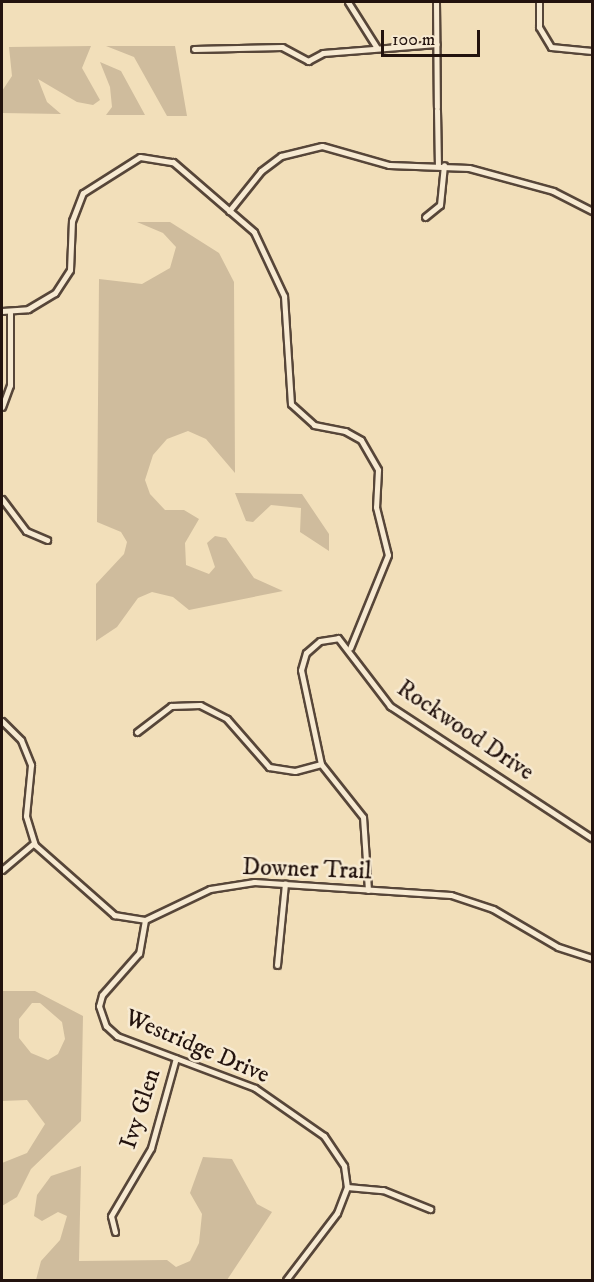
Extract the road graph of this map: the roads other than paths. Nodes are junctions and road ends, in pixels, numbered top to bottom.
1 (348, 2) edge
2 (436, 2) edge
3 (538, 2) edge
4 (437, 44) junction
5 (377, 48) junction
6 (194, 49) dead end
7 (592, 51) edge
8 (441, 165) junction
9 (229, 211) junction
10 (592, 211) edge
11 (425, 218) dead end
12 (2, 311) edge
13 (10, 313) junction
14 (2, 407) edge
15 (2, 499) edge
16 (47, 540) dead end
17 (350, 648) junction
18 (2, 722) edge
19 (137, 732) dead end
20 (321, 764) junction
21 (592, 838) edge
22 (34, 843) junction
23 (2, 870) edge
24 (285, 884) junction
25 (368, 890) junction
26 (145, 920) junction
27 (592, 958) edge
28 (277, 965) dead end
29 (176, 1058) junction
30 (347, 1187) junction
31 (430, 1209) dead end
32 (115, 1232) dead end
33 (286, 1281) edge

1 - 5 street
2 - 4 street
3 - 7 street
4 - 5 street
4 - 8 street
5 - 6 street
8 - 9 street
8 - 10 street
8 - 11 street
9 - 13 street
9 - 17 street
12 - 13 street
13 - 14 street
15 - 16 street
17 - 20 street
17 - 21 street, Rockwood Drive
18 - 22 street
19 - 20 street
20 - 25 street
22 - 23 street
22 - 26 street
24 - 25 street, Downer Trail
24 - 26 street, Downer Trail
24 - 28 street
25 - 27 street, Downer Trail
26 - 29 street, Westridge Drive
29 - 30 street, Westridge Drive
29 - 32 street, Ivy Glen
30 - 31 street
30 - 33 street

